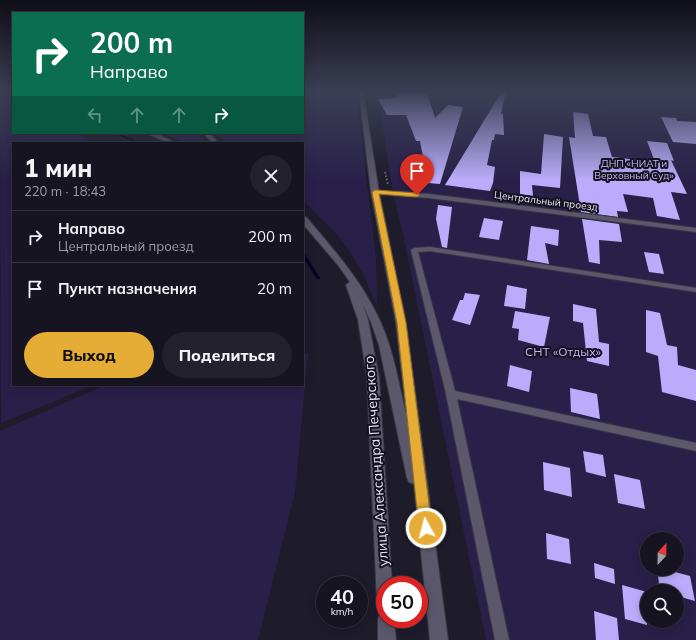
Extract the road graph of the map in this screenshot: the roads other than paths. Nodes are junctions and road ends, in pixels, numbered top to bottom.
1 (365, 121) edge
2 (152, 134) edge
3 (207, 134) edge
4 (172, 142) edge
5 (215, 142) edge
6 (375, 192) junction
7 (304, 220) edge
8 (696, 230) edge
9 (348, 273) junction
10 (696, 290) edge
11 (451, 394) junction
12 (696, 447) edge
13 (428, 543) junction
14 (384, 576) edge
15 (386, 628) edge
16 (387, 640) edge
17 (439, 640) edge
18 (502, 640) edge

1 - 6 main road
2 - 4 main road
3 - 5 main road
6 - 8 main road, Центральный проезд
6 - 13 main road
7 - 9 main road, улица Александра Печерского
9 - 13 main road, улица Александра Печерского
9 - 14 main road, улица Александра Печерского
10 - 11 lane
11 - 12 lane
11 - 18 lane
13 - 17 main road, улица Александра Печерского
15 - 16 main road

